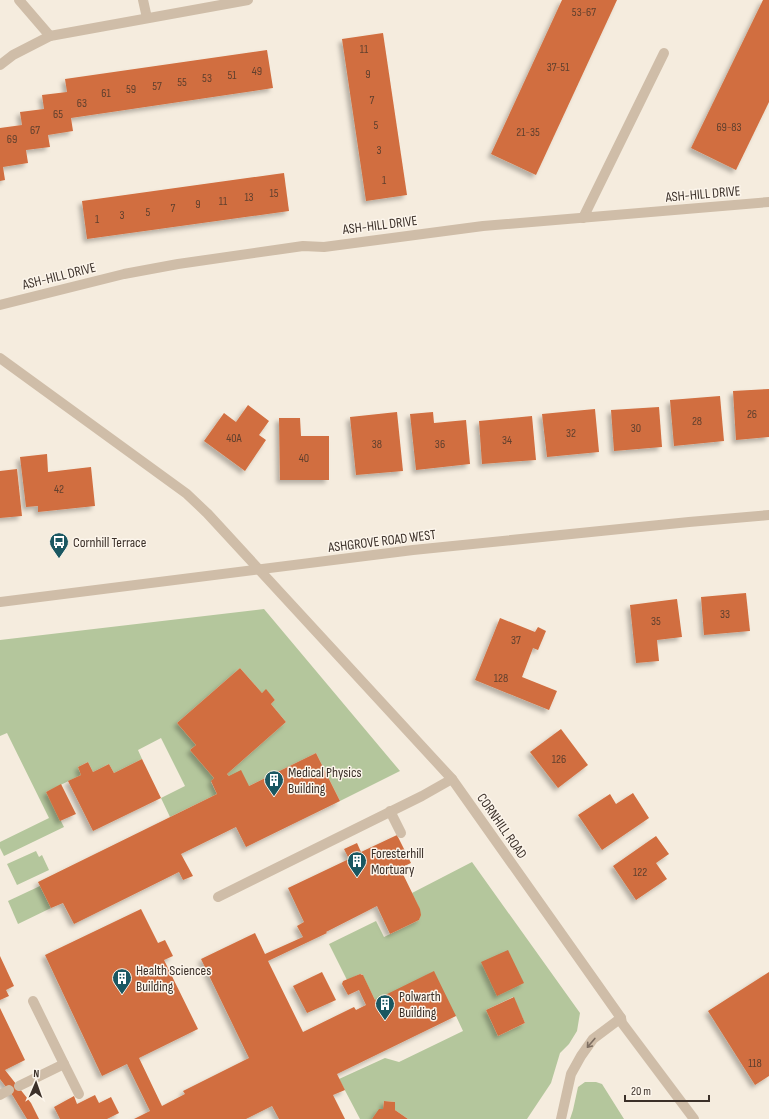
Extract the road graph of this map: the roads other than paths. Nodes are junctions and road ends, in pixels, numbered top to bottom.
1 (19, 0) edge
2 (143, 0) edge
3 (248, 0) edge
4 (147, 18) junction
5 (50, 36) junction
6 (664, 53) dead end
7 (0, 65) edge
8 (769, 202) edge
9 (583, 218) junction
10 (0, 305) edge
11 (0, 358) edge
12 (769, 515) edge
13 (259, 570) junction
14 (0, 602) edge
15 (452, 779) junction
16 (390, 811) junction
17 (401, 833) dead end
18 (218, 897) dead end
19 (33, 1001) dead end
20 (621, 1018) junction
21 (64, 1064) junction
22 (9, 1090) edge
23 (79, 1094) dead end
24 (561, 1119) edge
25 (694, 1119) edge

1 - 5 street
2 - 4 street
3 - 4 street
4 - 5 street
5 - 7 street
6 - 9 street
8 - 9 street, ASH-HILL DRIVE
9 - 10 street, ASH-HILL DRIVE
11 - 13 street
12 - 13 street, ASHGROVE ROAD WEST
13 - 14 street, ASHGROVE ROAD WEST
13 - 15 street, CORNHILL ROAD
15 - 16 street
15 - 20 street, CORNHILL ROAD
16 - 17 street
16 - 18 street
19 - 21 street
20 -> 24 street
20 - 25 street, CORNHILL ROAD
21 - 22 street
21 - 23 street

